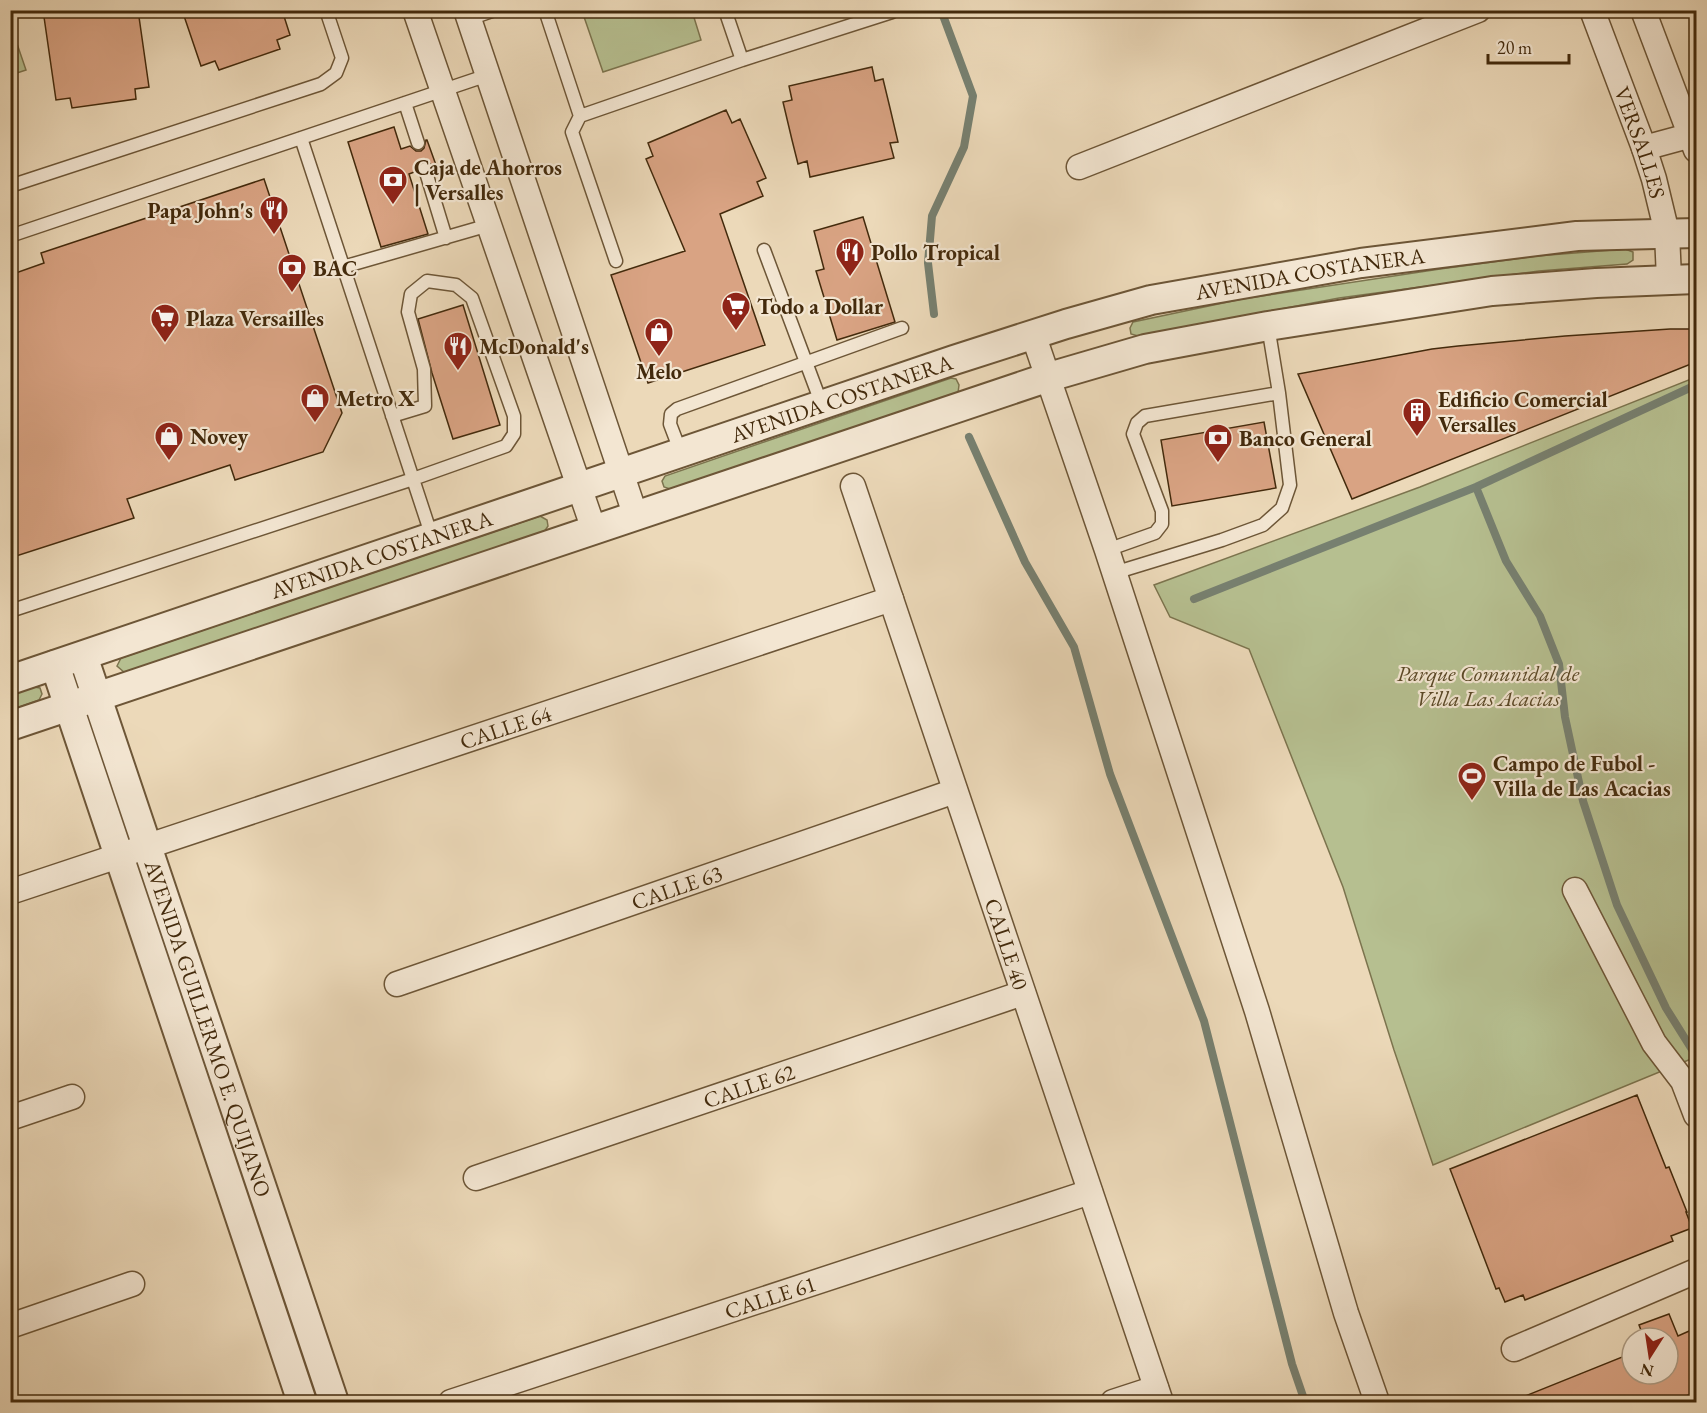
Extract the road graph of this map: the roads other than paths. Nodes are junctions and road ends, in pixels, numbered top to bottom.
1 (326, 10) edge
2 (415, 10) edge
3 (495, 10) edge
4 (545, 10) edge
5 (725, 10) edge
6 (1478, 10) edge
7 (1592, 10) edge
8 (1643, 10) edge
9 (892, 12) edge
10 (468, 15) edge
11 (742, 60) junction
12 (488, 75) junction
13 (443, 90) junction
14 (405, 103) junction
15 (580, 116) junction
16 (301, 138) junction
17 (418, 143) dead end
18 (1694, 143) edge
19 (1644, 148) junction
20 (1079, 167) dead end
21 (425, 169) dead end
22 (10, 186) edge
23 (489, 225) junction
24 (1667, 233) junction
25 (1696, 233) edge
26 (10, 236) edge
27 (446, 237) junction
28 (764, 250) dead end
29 (616, 261) dead end
30 (343, 267) junction
31 (1683, 279) edge
32 (1268, 326) junction
33 (902, 328) dead end
34 (1033, 334) junction
35 (805, 363) junction
36 (1049, 377) junction
37 (1279, 393) junction
38 (822, 405) junction
39 (392, 416) junction
40 (681, 453) junction
41 (621, 474) junction
42 (412, 478) junction
43 (853, 486) dead end
44 (580, 487) junction
45 (636, 517) junction
46 (594, 530) junction
47 (432, 537) junction
48 (1107, 550) junction
49 (1114, 573) junction
50 (891, 599) junction
51 (10, 611) edge
52 (83, 656) junction
53 (55, 665) junction
54 (10, 680) edge
55 (97, 698) junction
56 (69, 707) junction
57 (10, 726) edge
58 (955, 791) junction
59 (147, 846) junction
60 (119, 855) junction
61 (1575, 890) dead end
62 (10, 892) edge
63 (397, 984) dead end
64 (1023, 993) junction
65 (72, 1097) dead end
66 (1696, 1115) edge
67 (10, 1118) edge
68 (476, 1178) dead end
69 (1090, 1192) junction
70 (1696, 1271) edge
71 (132, 1284) dead end
72 (10, 1326) edge
73 (1514, 1349) dead end
74 (1158, 1395) edge
75 (302, 1402) edge
76 (334, 1402) edge
77 (451, 1402) edge
78 (1113, 1402) edge
79 (1377, 1402) edge

1 - 22 lane
2 - 13 street
3 - 10 lane
4 - 15 lane
5 - 11 lane
6 - 20 street
7 - 19 street, VERSALLES
8 - 18 street
9 - 11 lane
10 - 12 street
11 - 15 lane
12 - 13 lane
12 - 41 street
13 - 14 lane
13 - 23 street
14 - 16 lane
14 - 17 lane
15 - 29 lane
16 - 26 lane
16 - 30 lane
18 - 19 street
19 - 24 street, VERSALLES
21 - 27 lane
23 - 27 lane
23 - 44 street
24 - 25 street, AVENIDA COSTANERA
24 - 31 street, VERSALLES
24 - 34 street, AVENIDA COSTANERA
27 - 30 lane
28 - 35 lane
30 - 39 lane
31 - 32 street, AVENIDA COSTANERA
32 - 36 street, AVENIDA COSTANERA
32 - 37 lane
33 - 35 lane
34 - 36 street
34 - 38 street, AVENIDA COSTANERA
35 - 38 lane
35 - 40 lane
36 - 45 street, AVENIDA COSTANERA
36 - 48 street
37 - 48 lane
37 - 49 lane
38 - 40 street, AVENIDA COSTANERA
39 - 42 lane
39 - 42 lane
40 - 41 street, AVENIDA COSTANERA
41 - 44 street, AVENIDA COSTANERA
41 - 45 street
42 - 47 lane
42 - 51 lane
43 - 50 street, CALLE 40
44 - 46 street
44 - 47 street, AVENIDA COSTANERA
45 - 46 street, AVENIDA COSTANERA
46 - 55 street, AVENIDA COSTANERA
47 - 52 street, AVENIDA COSTANERA
48 - 49 street
49 - 79 street
50 - 58 street, CALLE 40
50 - 59 street, CALLE 64
52 - 53 street, AVENIDA COSTANERA
52 - 55 street, AVENIDA GUILLERMO E. QUIJANO
53 - 54 street, AVENIDA COSTANERA
53 - 56 street, AVENIDA GUILLERMO E. QUIJANO
55 - 56 street, AVENIDA COSTANERA
55 - 59 street, AVENIDA GUILLERMO E. QUIJANO
56 - 57 street, AVENIDA COSTANERA
56 - 60 street, AVENIDA GUILLERMO E. QUIJANO
58 - 63 street, CALLE 63
58 - 64 street, CALLE 40
59 - 60 street, CALLE 64
59 - 76 street, AVENIDA GUILLERMO E. QUIJANO
60 - 62 street, CALLE 64
60 - 75 street, AVENIDA GUILLERMO E. QUIJANO
61 - 66 street
64 - 68 street, CALLE 62
64 - 69 street, CALLE 40
65 - 67 street
69 - 74 street, CALLE 40
69 - 77 street, CALLE 61
70 - 73 street
71 - 72 street
74 - 78 street

